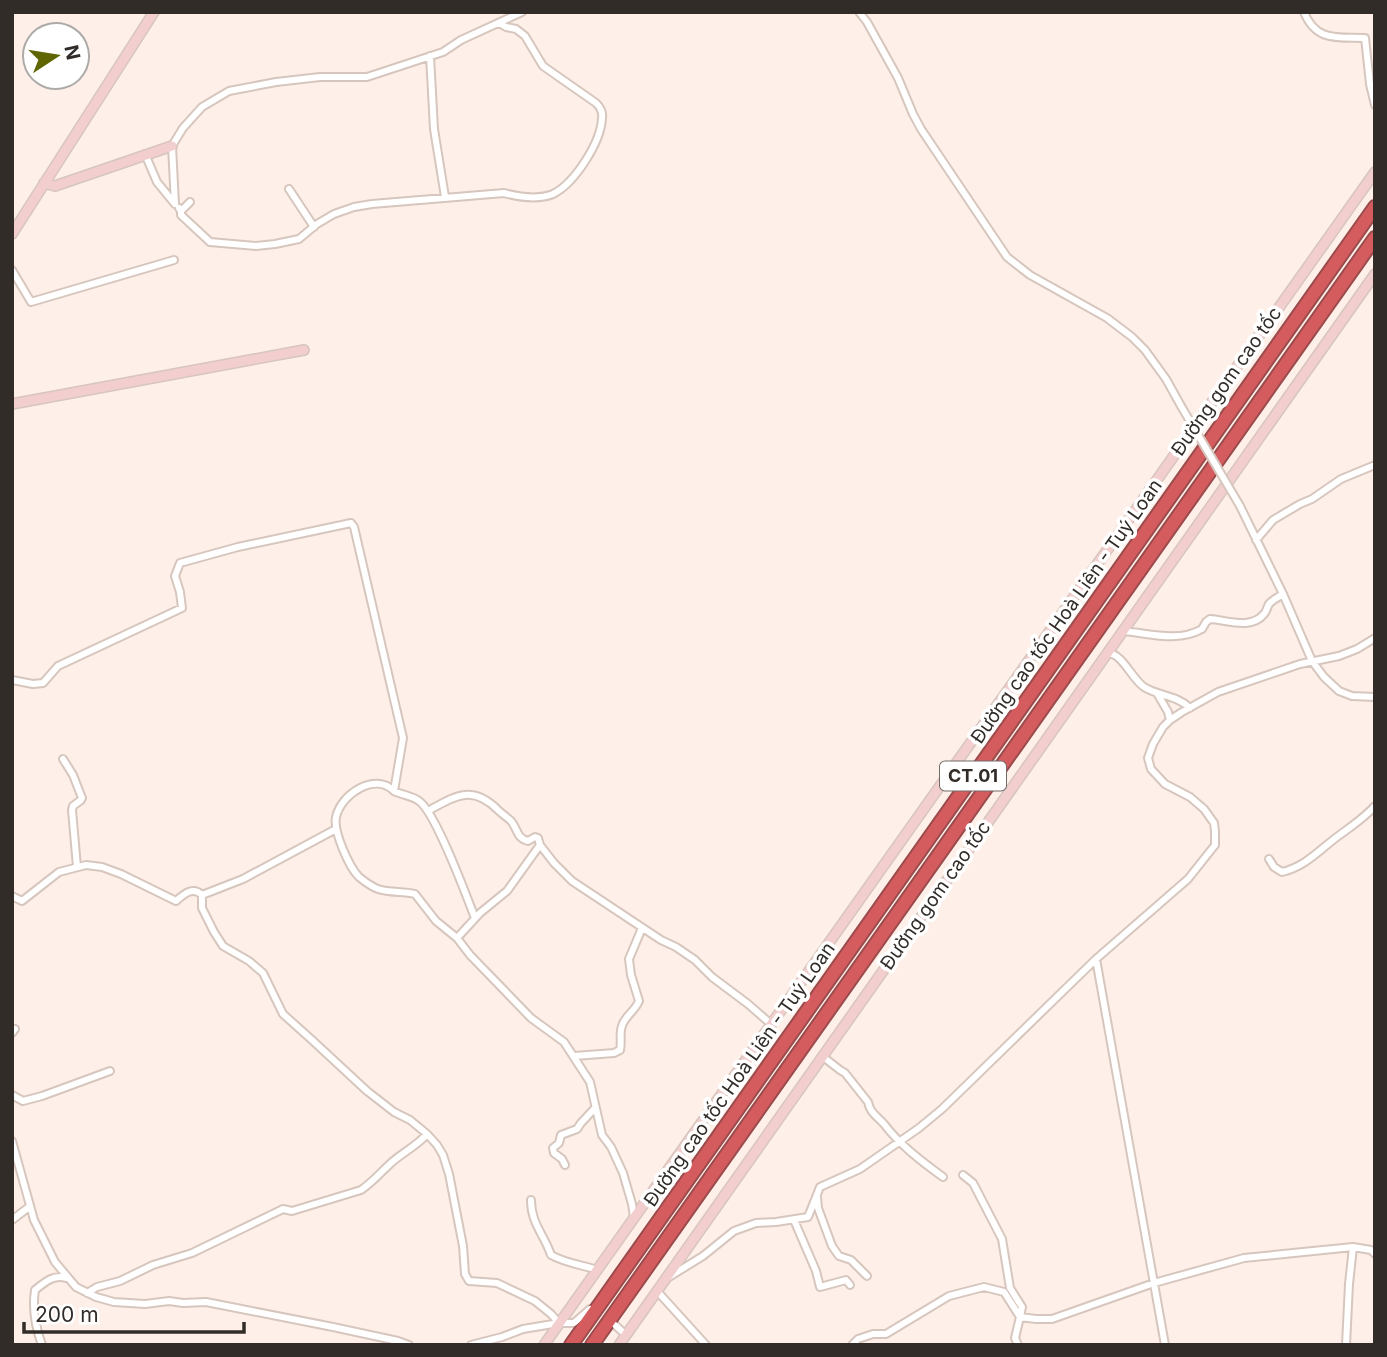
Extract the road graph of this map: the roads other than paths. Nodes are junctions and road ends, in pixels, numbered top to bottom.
1 (154, 12) edge
2 (522, 12) edge
3 (859, 12) edge
4 (1304, 12) edge
5 (499, 23) junction
6 (430, 56) junction
7 (1375, 105) edge
8 (172, 146) junction
9 (145, 154) junction
10 (1375, 172) edge
11 (44, 183) junction
12 (289, 189) dead end
13 (445, 198) junction
14 (190, 202) dead end
15 (175, 204) junction
16 (1375, 207) edge
17 (181, 211) junction
18 (313, 227) junction
19 (12, 234) edge
20 (1375, 238) edge
21 (174, 260) dead end
22 (12, 270) edge
23 (1375, 274) edge
24 (304, 350) dead end
25 (12, 404) edge
26 (1375, 465) edge
27 (1256, 540) junction
28 (1283, 594) junction
29 (1122, 631) junction
30 (1375, 638) edge
31 (1107, 653) junction
32 (1312, 661) junction
33 (12, 680) edge
34 (1157, 693) junction
35 (1375, 697) edge
36 (1190, 708) junction
37 (1170, 720) junction
38 (63, 759) dead end
39 (394, 791) junction
40 (1375, 806) edge
41 (428, 811) junction
42 (337, 829) junction
43 (541, 845) junction
44 (1269, 859) dead end
45 (78, 867) junction
46 (202, 895) junction
47 (12, 896) edge
48 (475, 918) junction
49 (642, 928) junction
50 (457, 938) junction
51 (1096, 958) junction
52 (771, 1024) junction
53 (574, 1056) junction
54 (822, 1056) junction
55 (110, 1071) dead end
56 (12, 1095) edge
57 (595, 1108) junction
58 (427, 1134) junction
59 (899, 1141) junction
60 (13, 1146) edge
61 (565, 1165) dead end
62 (963, 1175) dead end
63 (943, 1177) dead end
64 (816, 1195) junction
65 (531, 1200) dead end
66 (29, 1207) junction
67 (634, 1219) junction
68 (12, 1220) edge
69 (794, 1220) junction
70 (1353, 1247) junction
71 (1375, 1254) edge
72 (598, 1270) junction
73 (841, 1272) dead end
74 (867, 1276) dead end
75 (68, 1278) junction
76 (665, 1279) junction
77 (1154, 1283) junction
78 (657, 1291) junction
79 (86, 1293) junction
80 (592, 1308) dead end
81 (1020, 1317) junction
82 (559, 1323) junction
83 (615, 1325) dead end
84 (626, 1335) junction
85 (42, 1345) edge
86 (409, 1345) edge
87 (471, 1345) edge
88 (544, 1345) edge
89 (571, 1345) edge
90 (593, 1345) edge
91 (619, 1345) edge
92 (706, 1345) edge
93 (852, 1345) edge
94 (1018, 1345) edge
95 (1165, 1345) edge
96 (1346, 1345) edge

1 - 11 main road
2 - 5 street
3 - 27 street, bridge
4 - 7 street
5 - 6 street
5 - 13 street
6 - 8 street
6 - 13 street
8 - 9 main road
8 - 15 street
9 - 11 main road
9 - 15 street
10 - 52 main road, Đường gom cao tốc
11 - 19 main road
12 - 18 street
13 - 18 street
14 - 17 street
15 - 17 street
16 - 89 highway, Đường cao tốc Hoà Liên - Tuý Loan / CT.01
17 - 18 street
20 - 90 highway, Đường cao tốc Hoà Liên - Tuý Loan / CT.01
21 - 22 street
23 - 29 main road, Đường gom cao tốc
24 - 25 main road
26 - 27 street
27 - 28 street
28 - 29 street
28 - 32 street
29 - 31 main road, Đường gom cao tốc
30 - 32 street
31 - 34 street
31 - 54 main road, Đường gom cao tốc
32 - 35 street
32 - 36 street
33 - 39 street
34 - 36 street
34 - 37 street
36 - 37 street
37 - 51 street
38 - 45 street
39 - 41 street
39 - 42 street
40 - 44 street
41 - 43 street
41 - 48 street
42 - 46 street
42 - 50 street
43 - 48 street
43 - 49 street
45 - 46 street
45 - 47 street
46 - 58 street
48 - 50 street
49 - 52 street
49 - 53 street
50 - 53 street
51 - 59 street
51 - 77 street
52 - 67 main road, Đường gom cao tốc
53 - 57 street
54 - 59 street
54 - 76 main road, Đường gom cao tốc
55 - 56 street
57 - 61 street
57 - 67 street
58 - 79 street
58 - 82 street
59 - 63 street
59 - 64 street
60 - 66 street
62 - 81 street
64 - 69 street
64 - 74 street
65 - 72 street
66 - 68 street
66 - 75 street
67 - 72 main road, Đường gom cao tốc
69 - 73 street
69 - 76 street
70 - 71 street
70 - 77 street
70 - 96 street
72 - 82 main road, Đường gom cao tốc
75 - 79 street
75 - 85 street
76 - 78 main road, Đường gom cao tốc
77 - 81 street
77 - 95 street
78 - 84 main road, Đường gom cao tốc
78 - 92 street
79 - 86 street
80 - 82 street
81 - 93 street
81 - 94 street
82 - 87 street
82 - 88 main road, Đường gom cao tốc
83 - 84 street
84 - 91 main road, Đường gom cao tốc

